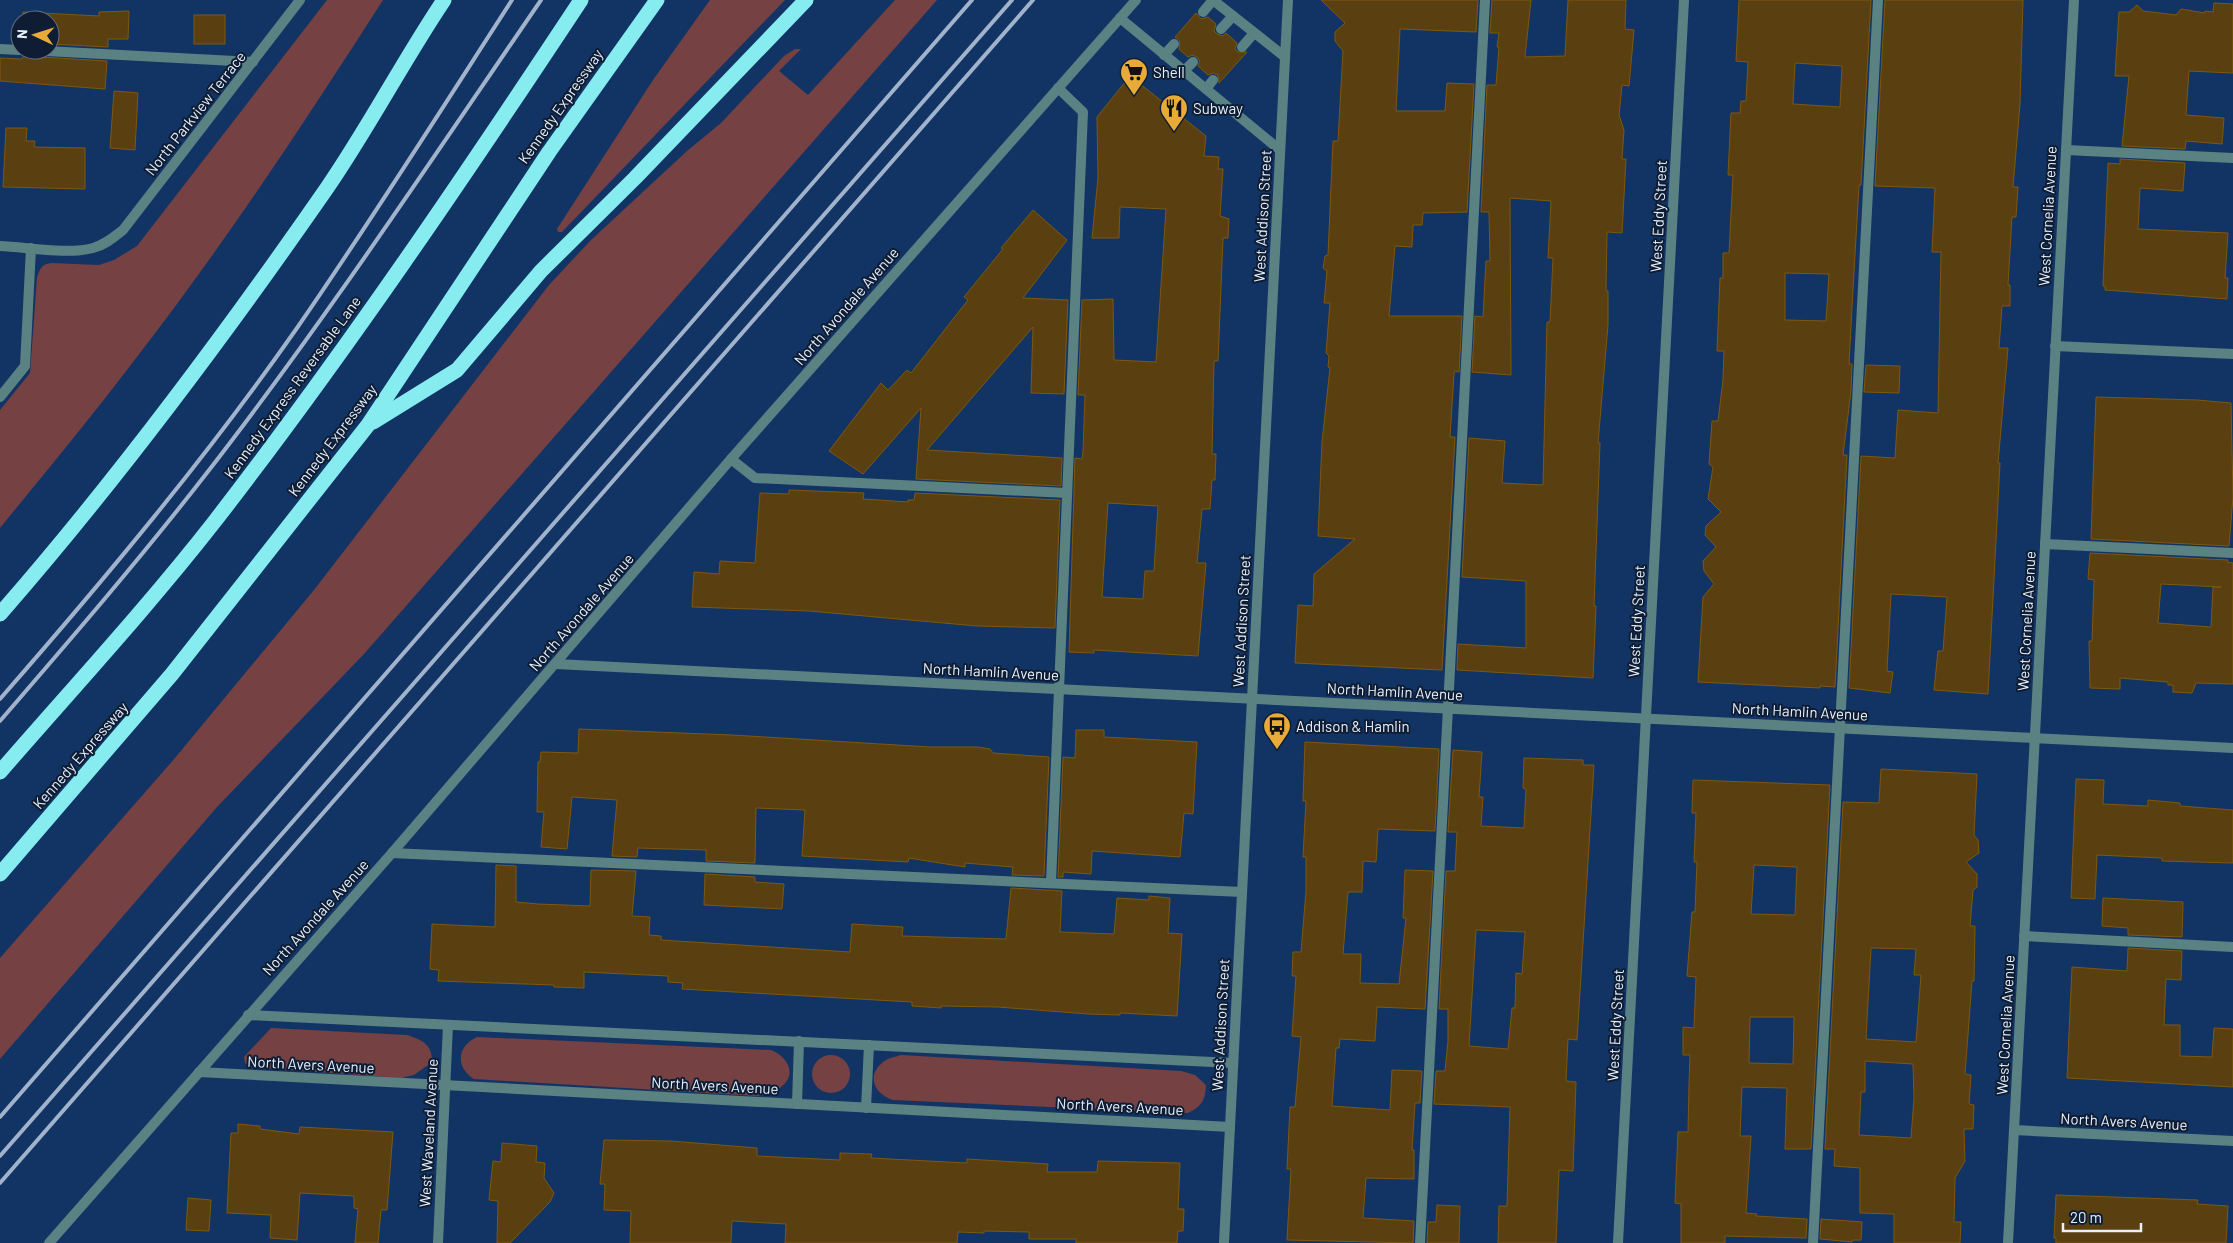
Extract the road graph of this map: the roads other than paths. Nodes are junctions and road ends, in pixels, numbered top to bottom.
1 (300, 0) edge
2 (444, 0) edge
3 (581, 0) edge
4 (657, 0) edge
5 (806, 0) edge
6 (1136, 0) edge
7 (1213, 0) edge
8 (1288, 0) edge
9 (1485, 0) edge
10 (1684, 0) edge
11 (1878, 0) edge
12 (2074, 0) edge
13 (1203, 12) dead end
14 (1233, 16) junction
15 (1120, 18) junction
16 (1221, 29) dead end
17 (1254, 32) junction
18 (1174, 44) dead end
19 (1242, 48) dead end
20 (60, 52) edge
21 (1164, 55) junction
22 (1285, 57) junction
23 (253, 62) junction
24 (1193, 62) dead end
25 (1184, 71) junction
26 (1214, 80) dead end
27 (1058, 88) junction
28 (1206, 89) junction
29 (1280, 150) junction
30 (2066, 150) junction
31 (2233, 158) edge
32 (0, 246) edge
33 (31, 248) junction
34 (2055, 346) junction
35 (2233, 354) edge
36 (0, 396) edge
37 (368, 425) junction
38 (731, 459) junction
39 (1067, 493) junction
40 (2045, 544) junction
41 (2233, 553) edge
42 (0, 614) edge
43 (556, 664) junction
44 (1059, 689) junction
45 (1252, 699) junction
46 (1449, 709) junction
47 (1646, 719) junction
48 (1840, 728) junction
49 (2035, 738) junction
50 (2233, 748) edge
51 (0, 772) edge
52 (392, 853) junction
53 (0, 874) edge
54 (1051, 882) junction
55 (1242, 892) junction
56 (2024, 936) junction
57 (2233, 947) edge
58 (248, 1014) junction
59 (448, 1025) junction
60 (799, 1042) junction
61 (869, 1045) junction
62 (1233, 1063) junction
63 (199, 1072) junction
64 (446, 1086) junction
65 (797, 1104) junction
66 (866, 1108) junction
67 (1230, 1127) junction
68 (2014, 1130) junction
69 (2233, 1141) edge
70 (49, 1243) edge
71 (56, 1243) edge
72 (438, 1243) edge
73 (1224, 1243) edge
74 (1420, 1243) edge
75 (1618, 1243) edge
76 (1813, 1243) edge
77 (2008, 1243) edge

1 - 23 street, North Parkview Terrace
2 - 42 highway
3 - 51 highway, Kennedy Express Reversable Lane
4 - 37 highway, Kennedy Expressway
5 - 37 highway
6 - 15 street, North Avondale Avenue
7 - 13 street
7 - 14 street
8 - 22 street, West Addison Street
9 - 46 street
10 - 47 street, West Eddy Street
11 - 48 street
12 - 30 street, West Cornelia Avenue
14 - 16 street
14 - 17 street
15 - 21 street
15 - 27 street, North Avondale Avenue
17 - 19 street
17 - 22 street
18 - 21 street
20 - 23 street
21 - 25 street
22 - 29 street, West Addison Street
23 - 33 street, North Parkview Terrace
24 - 25 street
25 - 28 street
26 - 28 street
27 - 38 street, North Avondale Avenue
27 - 39 street
28 - 29 street
29 - 45 street, West Addison Street
30 - 31 street
30 - 34 street, West Cornelia Avenue
32 - 33 street
33 - 36 street
34 - 35 street
34 - 40 street, West Cornelia Avenue
37 - 53 highway, Kennedy Expressway
38 - 39 street
38 - 43 street, North Avondale Avenue
39 - 44 street
40 - 41 street
40 - 49 street, West Cornelia Avenue
43 - 44 street, North Hamlin Avenue
43 - 52 street, North Avondale Avenue
44 - 45 street, North Hamlin Avenue
44 - 54 street
45 - 46 street, North Hamlin Avenue
45 - 55 street, West Addison Street
46 - 47 street, North Hamlin Avenue
46 - 74 street
47 - 48 street, North Hamlin Avenue
47 - 75 street, West Eddy Street
48 - 49 street, North Hamlin Avenue
48 - 76 street
49 - 50 street, North Hamlin Avenue
49 - 56 street, West Cornelia Avenue
52 - 54 street
52 - 58 street, North Avondale Avenue
54 - 55 street
55 - 62 street, West Addison Street
56 - 57 street
56 - 68 street, West Cornelia Avenue
58 - 59 street
58 - 63 street, North Avondale Avenue
59 - 60 street
59 - 64 street, West Waveland Avenue
60 - 61 street
60 - 65 street
61 - 62 street
61 - 66 street
62 - 67 street, West Addison Street
63 - 64 street, North Avers Avenue
63 - 70 street, North Avondale Avenue
64 - 65 street, North Avers Avenue
64 - 72 street, West Waveland Avenue
65 - 66 street, North Avers Avenue
66 - 67 street, North Avers Avenue
67 - 73 street, West Addison Street
68 - 69 street, North Avers Avenue
68 - 77 street, West Cornelia Avenue
70 - 71 street

